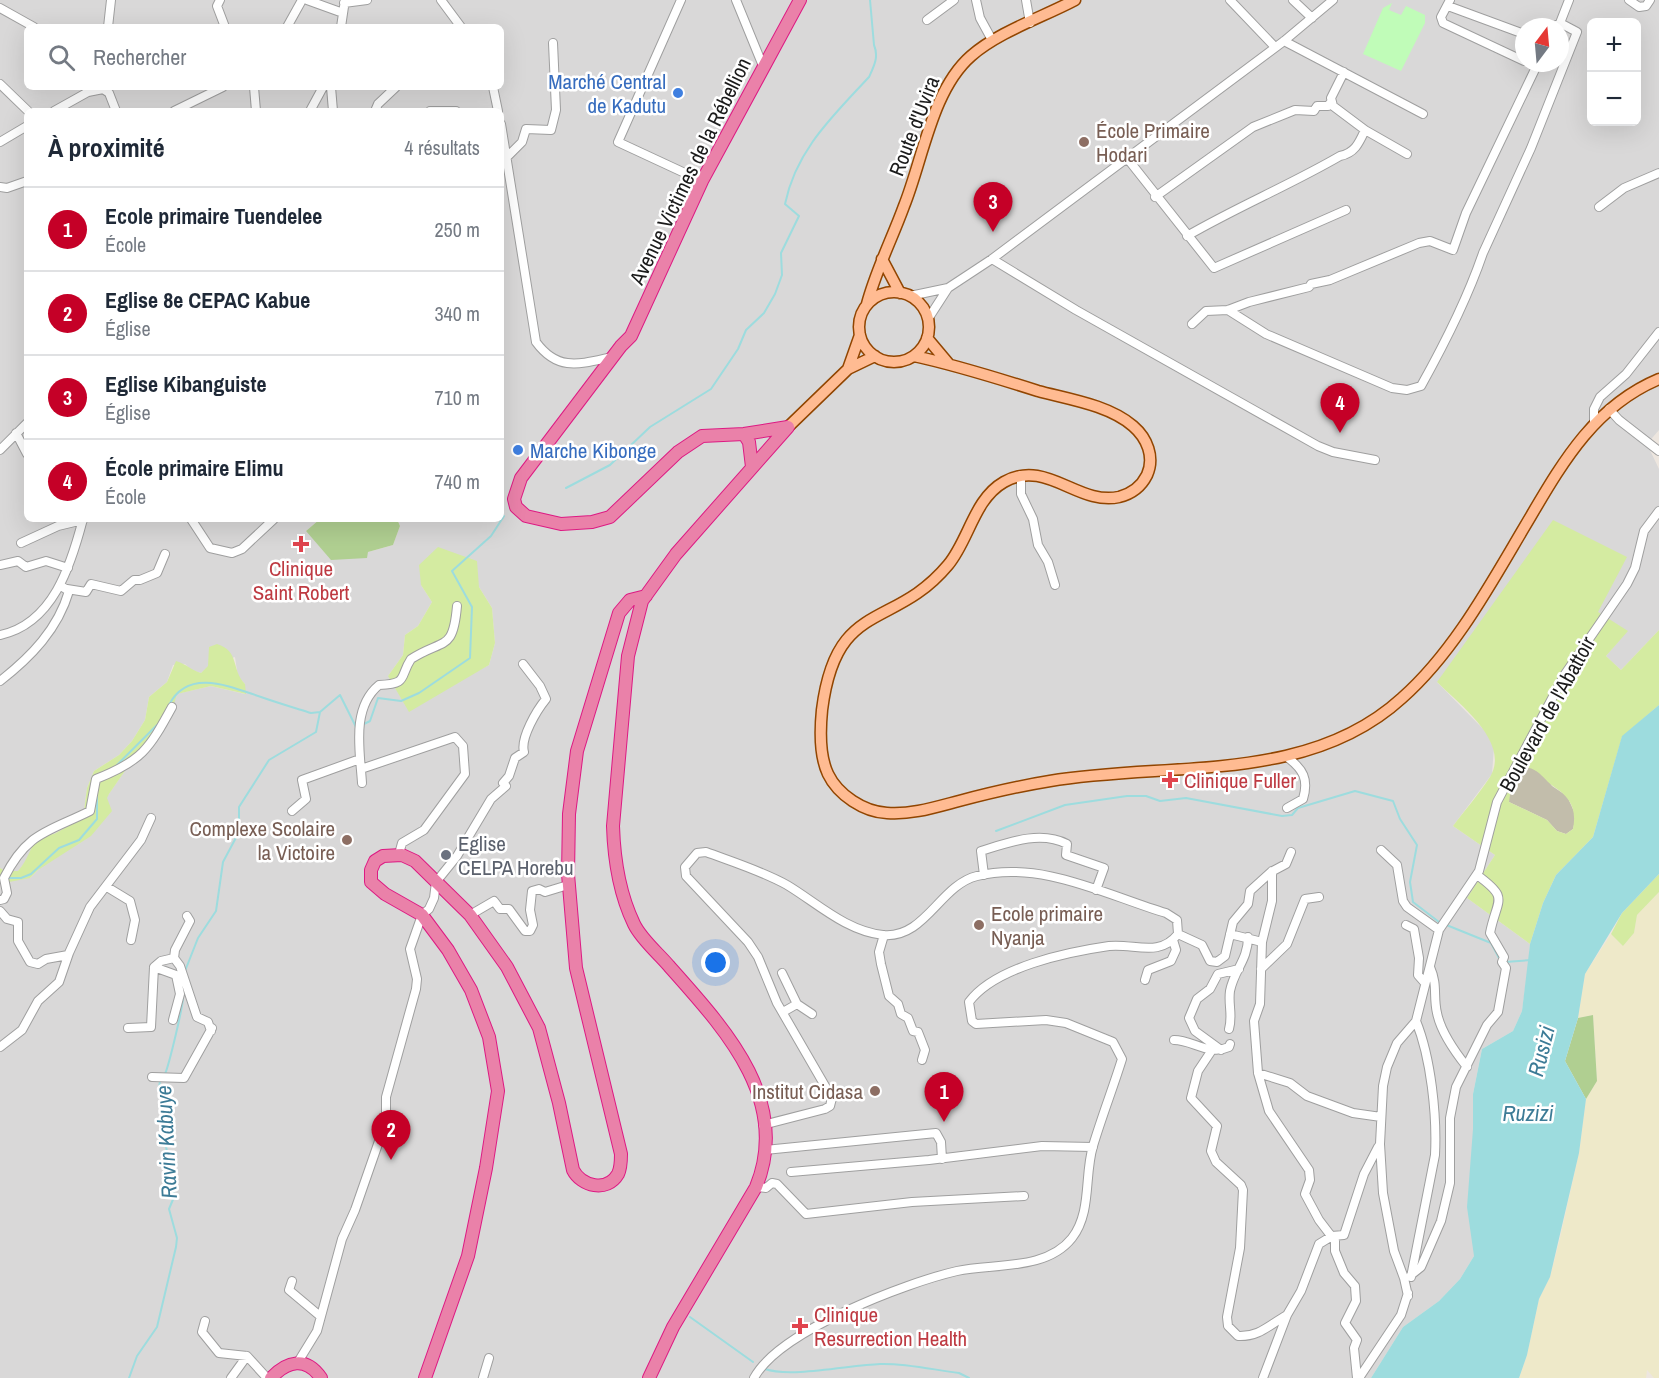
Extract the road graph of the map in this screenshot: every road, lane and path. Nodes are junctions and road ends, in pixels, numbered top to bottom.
1 (111, 0) edge
2 (220, 0) edge
3 (302, 0) edge
4 (307, 0) edge
5 (367, 0) edge
6 (441, 0) edge
7 (681, 0) edge
8 (736, 0) edge
9 (800, 0) edge
10 (954, 0) edge
11 (976, 0) edge
12 (1026, 0) edge
13 (1076, 0) edge
14 (1230, 0) edge
15 (1293, 0) edge
16 (1333, 0) edge
17 (1569, 0) edge
18 (1629, 0) edge
19 (1650, 0) edge
20 (344, 1) edge
21 (1449, 3) edge
22 (0, 8) edge
23 (343, 13) junction
24 (1312, 18) junction
25 (1560, 18) edge
26 (927, 20) dead end
27 (1030, 23) junction
28 (29, 24) edge
29 (108, 24) edge
30 (224, 24) edge
31 (289, 24) edge
32 (341, 24) edge
33 (458, 24) edge
34 (1569, 29) edge
35 (1515, 30) edge
36 (992, 40) junction
37 (1284, 41) junction
38 (553, 43) dead end
39 (1275, 47) junction
40 (1569, 55) edge
41 (1515, 57) edge
42 (762, 66) junction
43 (1344, 72) junction
44 (1531, 72) edge
45 (1563, 72) edge
46 (0, 84) edge
47 (96, 90) edge
48 (105, 90) edge
49 (217, 90) edge
50 (254, 90) edge
51 (322, 90) edge
52 (330, 90) edge
53 (393, 90) edge
54 (494, 90) edge
55 (1331, 102) junction
56 (25, 108) edge
57 (59, 108) edge
58 (115, 108) edge
59 (180, 108) edge
60 (256, 108) edge
61 (312, 108) edge
62 (333, 108) edge
63 (376, 108) edge
64 (497, 108) edge
65 (1423, 114) dead end
66 (24, 128) edge
67 (1365, 130) junction
68 (504, 140) edge
69 (0, 142) edge
70 (1407, 154) dead end
71 (507, 157) junction
72 (1126, 158) junction
73 (1659, 173) edge
74 (702, 181) junction
75 (24, 182) edge
76 (0, 187) edge
77 (1155, 197) junction
78 (1599, 207) dead end
79 (1346, 210) dead end
80 (1187, 236) junction
81 (882, 259) junction
82 (992, 259) junction
83 (948, 288) junction
84 (905, 294) junction
85 (867, 304) junction
86 (1228, 310) junction
87 (928, 319) junction
88 (1192, 324) dead end
89 (1659, 332) edge
90 (860, 335) junction
91 (927, 338) junction
92 (875, 356) junction
93 (914, 356) junction
94 (613, 357) junction
95 (948, 363) junction
96 (848, 369) junction
97 (1659, 379) edge
98 (1610, 409) junction
99 (1594, 423) junction
100 (24, 426) edge
101 (788, 427) junction
102 (16, 433) junction
103 (744, 434) junction
104 (4, 437) edge
105 (24, 448) edge
106 (0, 450) edge
107 (1659, 451) edge
108 (1374, 460) dead end
109 (752, 467) junction
110 (1021, 475) junction
111 (1659, 511) edge
112 (82, 522) edge
113 (192, 522) edge
114 (271, 522) edge
115 (58, 523) edge
116 (21, 543) dead end
117 (165, 554) dead end
118 (0, 565) edge
119 (68, 567) junction
120 (1055, 585) dead end
121 (64, 587) junction
122 (646, 596) junction
123 (457, 606) dead end
124 (0, 635) edge
125 (523, 664) dead end
126 (0, 681) edge
127 (172, 707) dead end
128 (1287, 757) junction
129 (360, 759) junction
130 (361, 769) junction
131 (362, 783) dead end
132 (1287, 808) dead end
133 (292, 811) dead end
134 (151, 819) dead end
135 (1381, 850) dead end
136 (1291, 852) dead end
137 (399, 854) junction
138 (1272, 871) junction
139 (984, 875) junction
140 (1477, 875) junction
141 (436, 882) junction
142 (568, 885) junction
143 (107, 887) junction
144 (1096, 890) junction
145 (1319, 897) dead end
146 (0, 900) edge
147 (0, 911) edge
148 (422, 915) junction
149 (470, 915) junction
150 (187, 916) dead end
151 (1406, 925) dead end
152 (1442, 926) junction
153 (1230, 934) junction
154 (884, 935) junction
155 (1175, 937) junction
156 (1248, 937) junction
157 (131, 940) dead end
158 (1262, 942) junction
159 (68, 955) junction
160 (174, 958) junction
161 (154, 967) junction
162 (1430, 967) junction
163 (1239, 969) junction
164 (1261, 969) junction
165 (782, 973) dead end
166 (1145, 980) dead end
167 (1425, 983) junction
168 (797, 1004) junction
169 (783, 1012) junction
170 (812, 1014) dead end
171 (173, 1020) dead end
172 (1416, 1021) junction
173 (128, 1028) dead end
174 (1229, 1029) dead end
175 (1174, 1040) dead end
176 (1230, 1044) dead end
177 (0, 1047) edge
178 (1216, 1050) junction
179 (922, 1060) dead end
180 (1467, 1067) junction
181 (1258, 1073) junction
182 (152, 1077) dead end
183 (1381, 1117) junction
184 (763, 1125) junction
185 (1380, 1144) junction
186 (1093, 1147) junction
187 (765, 1150) junction
188 (942, 1159) junction
189 (791, 1172) dead end
190 (756, 1187) junction
191 (1024, 1196) dead end
192 (1332, 1236) junction
193 (1411, 1275) junction
194 (292, 1281) dead end
195 (1408, 1296) junction
196 (1287, 1315) junction
197 (320, 1316) junction
198 (205, 1321) dead end
199 (247, 1356) junction
200 (489, 1358) dead end
201 (298, 1362) junction
202 (231, 1378) edge
203 (269, 1378) edge
204 (321, 1378) edge
205 (425, 1378) edge
206 (483, 1378) edge
207 (649, 1378) edge
208 (754, 1378) edge
209 (1263, 1378) edge
210 (1358, 1378) edge

1 - 29 street
2 - 30 street
3 - 31 street
4 - 23 street
5 - 20 street
6 - 33 street
7 - 74 street
8 - 42 street
9 - 42 highway, Avenue Victimes de la Rébellion
10 - 26 street
11 - 36 street
12 - 27 street
13 - 27 main road, Route d'Uvira
14 - 39 street
15 - 24 street
16 - 24 street
17 - 25 street
18 - 19 street
20 - 23 street
21 - 35 street
21 - 41 street
22 - 28 street
23 - 32 street
24 - 37 street
27 - 36 main road, Route d'Uvira
34 - 40 street
36 - 81 main road, Route d'Uvira
37 - 39 street
37 - 43 street
38 - 71 street
39 - 72 street
42 - 74 highway, Avenue Victimes de la Rébellion
43 - 55 street
43 - 65 street
44 - 86 street
45 - 86 street
46 - 56 street
47 - 57 street
48 - 58 street
49 - 59 street
50 - 60 street
51 - 61 street
52 - 62 street
53 - 63 street
54 - 64 street
55 - 67 street
55 - 77 street
66 - 69 street
67 - 70 street
67 - 80 street
68 - 71 street
71 - 94 street
72 - 77 street
72 - 82 street
73 - 78 street
74 - 94 highway, Avenue Victimes de la Rébellion
75 - 76 street
77 - 80 street
79 - 80 street
81 - 84 main road
81 - 85 main road, Route d'Uvira
82 - 83 street
82 - 108 street
83 - 84 street
83 - 87 street
84 - 85 main road
84 - 87 main road
85 - 90 main road
86 - 88 street
87 - 91 main road
89 - 99 street
90 - 92 main road
90 - 96 main road
91 - 93 main road
91 - 95 main road
92 - 93 main road
92 - 96 main road
93 - 95 main road
94 - 103 highway, Avenue Victimes de la Rébellion
95 - 110 main road
96 - 101 main road
97 - 98 main road
98 - 99 main road
98 - 107 street
99 - 128 main road
100 - 102 street
101 - 103 highway, Avenue Victimes de la Rébellion
101 - 109 highway
102 - 104 street
102 - 105 street
103 - 109 highway
104 - 106 street
109 - 122 highway
110 - 120 street
110 - 128 main road
111 - 140 street, Boulevard de l'Abattoir
112 - 119 street
113 - 114 street
115 - 116 street
117 - 121 street
118 - 119 street
119 - 121 street
121 - 124 street
121 - 126 street
122 - 142 highway
122 - 184 highway
123 - 129 street
125 - 141 street
127 - 146 street
128 - 132 street
129 - 130 street
129 - 133 street
130 - 131 street
130 - 137 street
134 - 143 street
135 - 152 street
136 - 138 street
137 - 141 highway
137 - 148 highway
138 - 153 street
138 - 158 street
139 - 144 street
139 - 144 street
139 - 154 street
140 - 152 street, Boulevard de l'Abattoir
140 - 180 street
141 - 148 street
141 - 149 highway
142 - 149 street
142 - 149 highway
143 - 157 street
143 - 159 street
144 - 155 street
145 - 164 street
147 - 159 street
148 - 197 street
148 - 205 highway
150 - 160 street
151 - 167 street
152 - 162 street
153 - 155 street
153 - 156 street
154 - 169 street
154 - 179 street
155 - 166 street
155 - 186 street
156 - 158 street
156 - 163 street
158 - 164 street
159 - 177 street
160 - 161 street
160 - 182 street
161 - 171 street
161 - 173 street
162 - 167 street
162 - 180 street
163 - 174 street
163 - 178 street
164 - 181 street
165 - 168 street
167 - 172 street
168 - 169 street
168 - 170 street
169 - 184 street
172 - 183 street
172 - 193 street
175 - 178 street
176 - 178 street
178 - 196 street
180 - 193 street
181 - 183 street
181 - 192 street
183 - 185 street
184 - 187 highway
185 - 192 street
185 - 195 street
186 - 188 street
186 - 208 street
187 - 188 street
187 - 190 highway
188 - 189 street
190 - 191 street
190 - 207 highway
192 - 196 street
192 - 210 street
193 - 195 street
194 - 197 street
195 - 210 street
196 - 209 street
197 - 201 street
198 - 199 street
199 - 202 street
199 - 203 street
200 - 206 street
201 - 203 highway
201 - 204 highway

